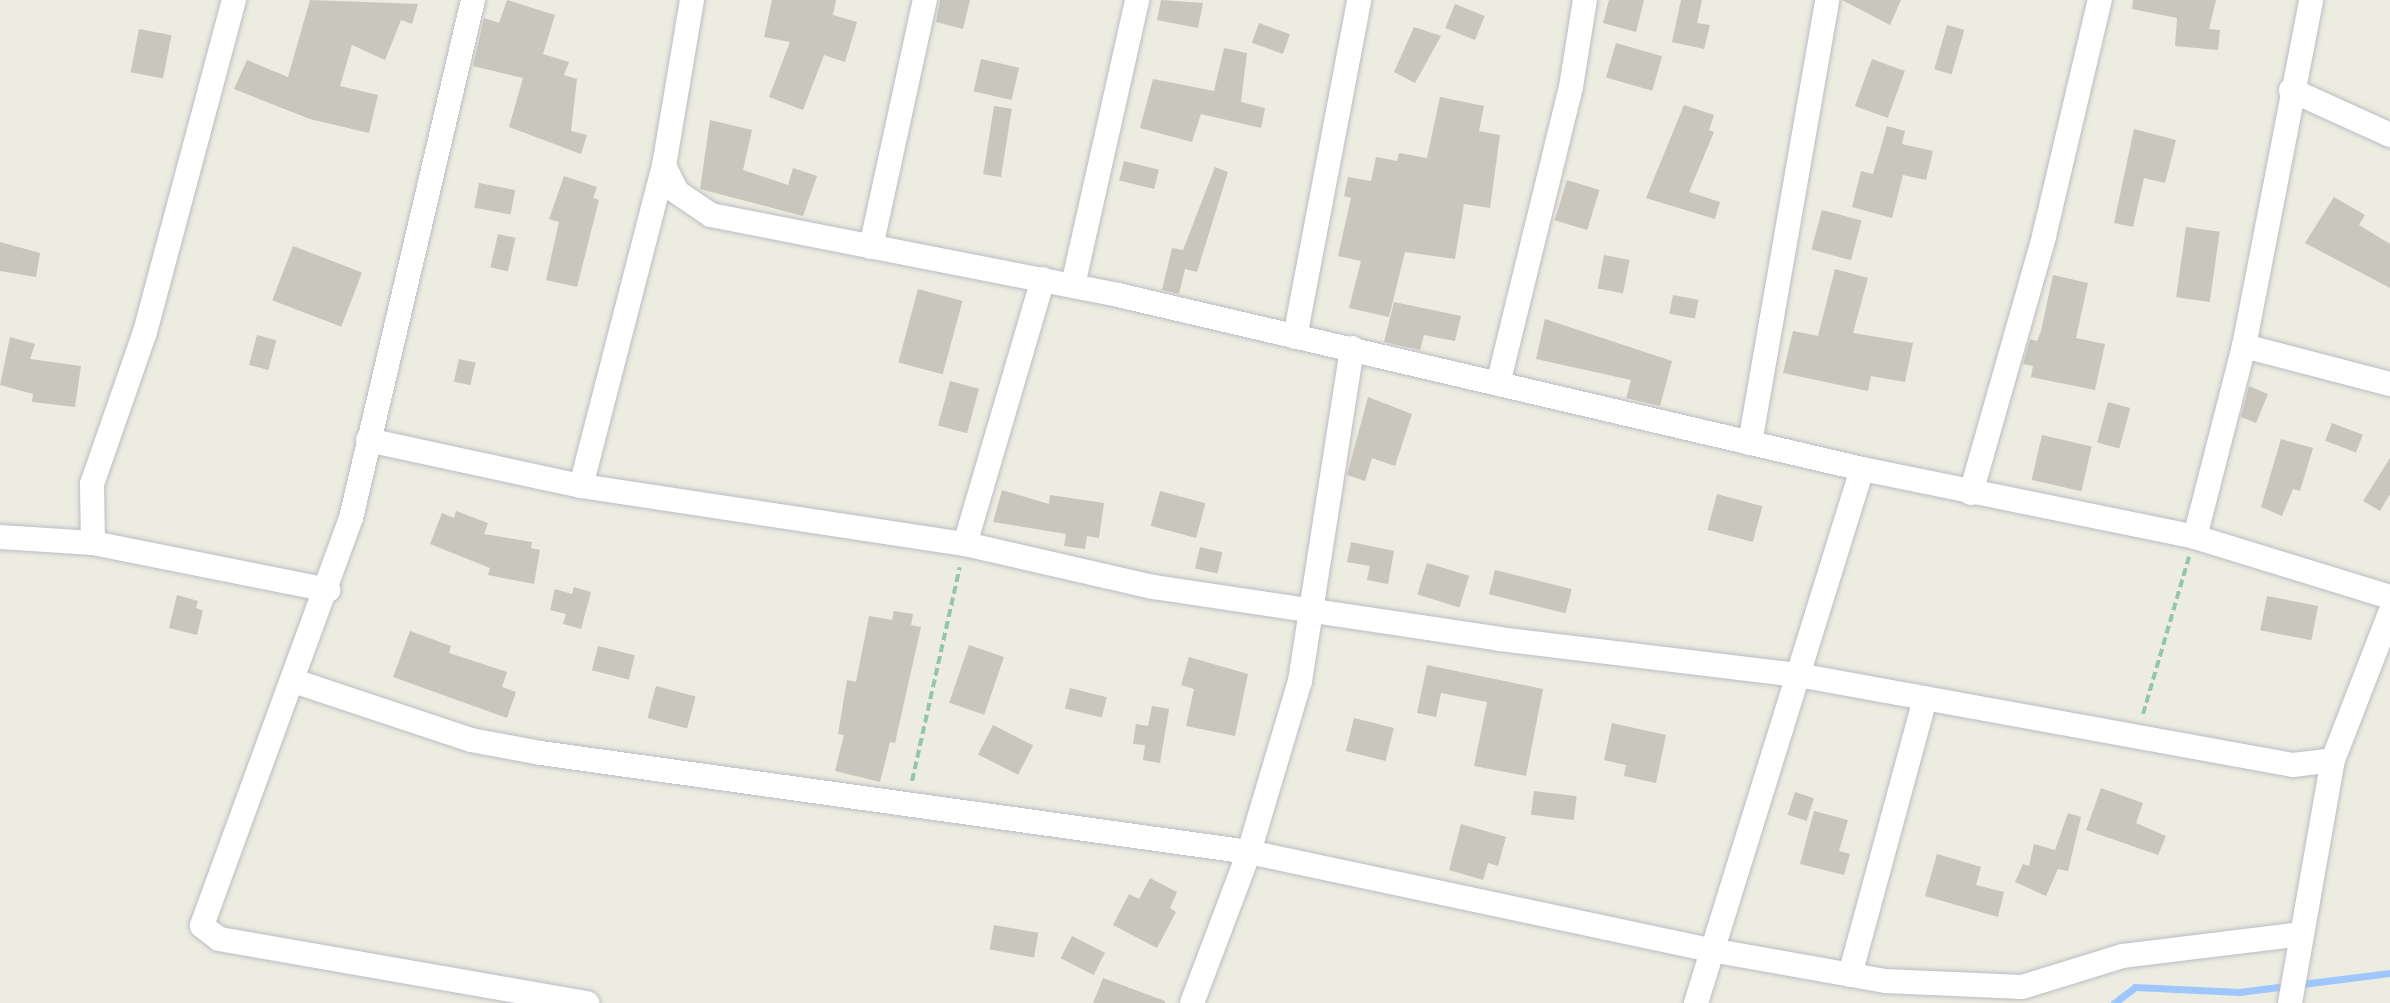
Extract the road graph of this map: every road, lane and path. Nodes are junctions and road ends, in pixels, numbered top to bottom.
1 (234, 0) edge
2 (473, 0) edge
3 (692, 0) edge
4 (925, 0) edge
5 (1137, 0) edge
6 (1359, 0) edge
7 (1585, 0) edge
8 (1827, 0) edge
9 (2100, 0) edge
10 (2311, 0) edge
11 (2291, 90) junction
12 (2390, 135) edge
13 (664, 166) junction
14 (871, 247) junction
15 (1043, 279) junction
16 (1073, 285) junction
17 (1295, 337) junction
18 (2244, 346) junction
19 (1352, 348) junction
20 (1499, 380) junction
21 (2390, 384) edge
22 (368, 440) junction
23 (1750, 443) junction
24 (1862, 469) junction
25 (581, 486) junction
26 (1971, 493) junction
27 (0, 537) edge
28 (2195, 537) junction
29 (93, 543) junction
30 (965, 544) junction
31 (328, 590) junction
32 (2390, 597) edge
33 (1313, 609) junction
34 (2390, 613) edge
35 (1798, 675) junction
36 (294, 681) junction
37 (1925, 698) junction
38 (2137, 736) junction
39 (2333, 760) junction
40 (907, 803) junction
41 (1249, 852) junction
42 (2301, 934) junction
43 (1711, 950) junction
44 (1850, 975) junction
45 (587, 1003) edge
46 (1192, 1003) edge
47 (1696, 1003) edge
48 (2290, 1003) edge

1 - 29 street
2 - 22 street
3 - 13 street
4 - 14 street
5 - 16 street
6 - 17 street
7 - 20 street
8 - 23 street
9 - 26 street
10 - 11 street
11 - 12 street
11 - 18 street
13 - 14 street
13 - 25 street
14 - 15 street
15 - 16 street
15 - 30 street
16 - 17 street
17 - 19 street
18 - 21 street
18 - 28 street
19 - 20 street
19 - 33 street
20 - 23 street
22 - 25 street
22 - 31 street
23 - 24 street
24 - 26 street
24 - 35 street
25 - 30 street
26 - 28 street
27 - 29 street
28 - 32 street
28 - 38 path
29 - 31 street
30 - 33 street
30 - 40 path
31 - 36 street
33 - 35 street
33 - 41 street
34 - 39 street
35 - 37 street
35 - 43 street
36 - 40 street
36 - 45 street
37 - 38 street
37 - 44 street
38 - 39 street
39 - 42 street
40 - 41 street
41 - 43 street
41 - 46 street
42 - 44 street
42 - 48 street
43 - 44 street
43 - 47 street

